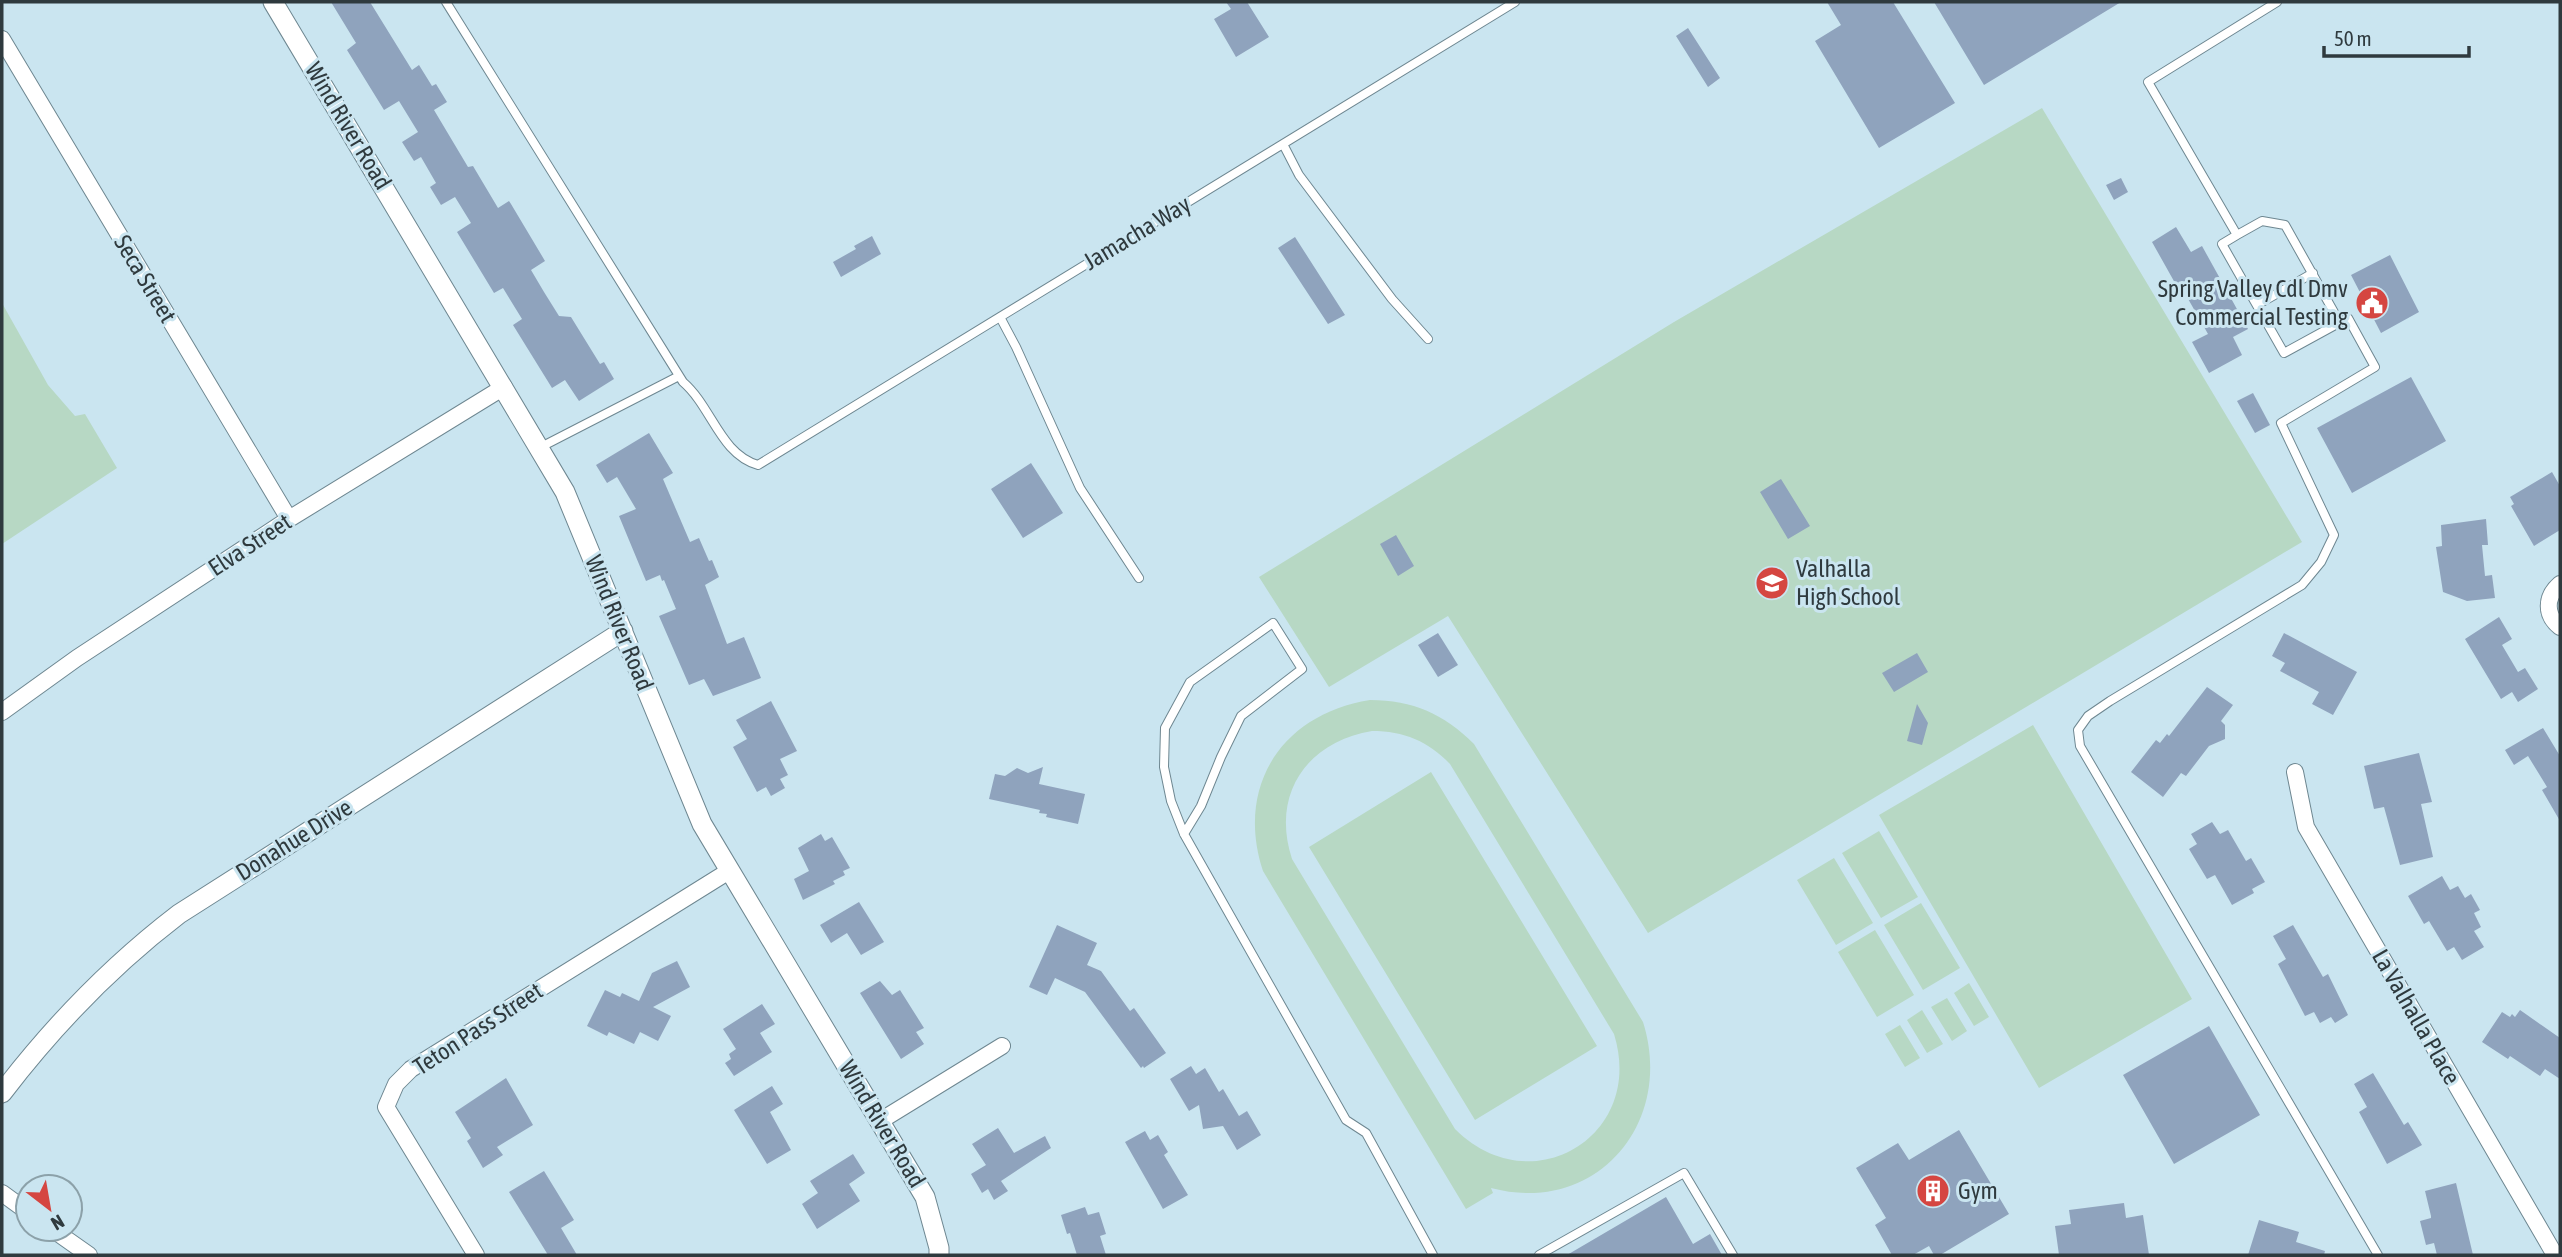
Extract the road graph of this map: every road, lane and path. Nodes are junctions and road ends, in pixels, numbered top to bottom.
1 (273, 2) edge
2 (446, 2) edge
3 (1515, 2) edge
4 (2277, 2) edge
5 (2, 39) edge
6 (1283, 144) junction
7 (2237, 235) junction
8 (2313, 274) junction
9 (2257, 305) junction
10 (1000, 317) junction
11 (2340, 323) junction
12 (1428, 340) dead end
13 (679, 376) junction
14 (504, 387) junction
15 (539, 448) junction
16 (289, 519) junction
17 (1139, 578) dead end
18 (2560, 584) edge
19 (2560, 627) edge
20 (623, 631) junction
21 (2, 712) edge
22 (2295, 772) dead end
23 (1184, 834) junction
24 (729, 871) junction
25 (1002, 1046) dead end
26 (2, 1093) edge
27 (880, 1121) junction
28 (72, 1243) edge
29 (89, 1255) edge
30 (476, 1255) edge
31 (939, 1255) edge
32 (1433, 1255) edge
33 (1539, 1255) edge
34 (1733, 1255) edge
35 (2378, 1255) edge
36 (2555, 1255) edge

1 - 14 street, Wind River Road
2 - 13 lane
3 - 6 lane, Jamacha Way
4 - 7 lane
5 - 16 street, Seca Street
6 - 10 lane, Jamacha Way
6 - 12 lane
7 - 8 lane
7 - 9 lane
8 - 9 lane
8 - 11 lane
9 - 11 lane
10 - 13 lane, Jamacha Way
10 - 17 lane
11 - 35 lane
13 - 15 lane
14 - 15 street, Wind River Road
14 - 16 street, Elva Street
15 - 20 street, Wind River Road
16 - 21 street, Elva Street
18 - 19 street
20 - 24 street, Wind River Road
20 - 26 street, Donahue Drive
22 - 36 street, La Valhalla Place
23 - 23 lane
23 - 32 lane
24 - 27 street, Wind River Road
24 - 30 street, Teton Pass Street
25 - 27 street
27 - 31 street, Wind River Road
28 - 29 street
33 - 34 lane

